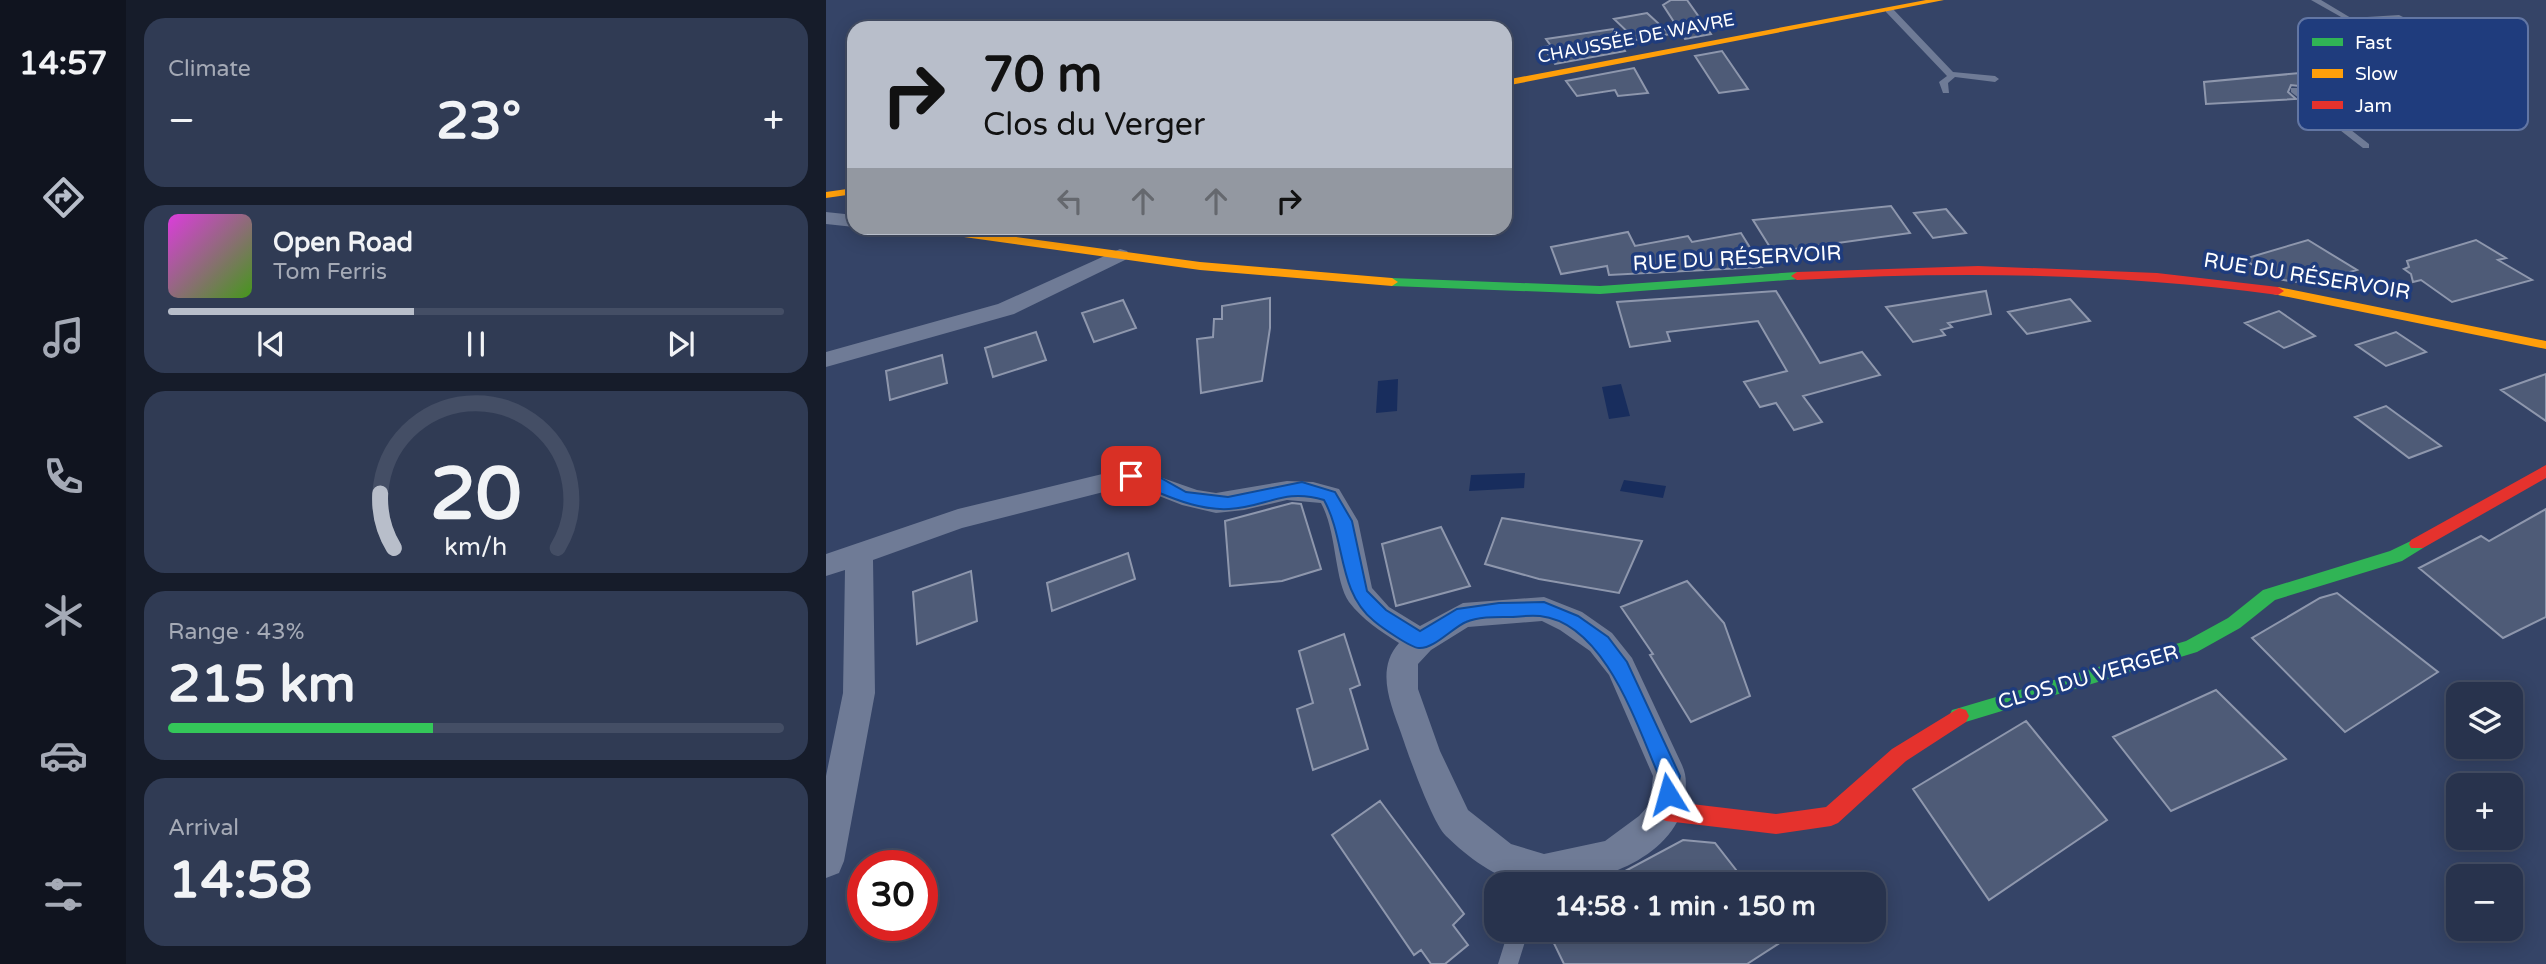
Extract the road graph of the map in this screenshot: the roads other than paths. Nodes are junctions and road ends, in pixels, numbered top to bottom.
1 (1940, 0) edge
2 (2315, 0) edge
3 (1889, 10) junction
4 (2346, 18) edge
5 (1951, 74) junction
6 (1996, 79) dead end
7 (1512, 82) edge
8 (2294, 90) dead end
9 (1947, 91) dead end
10 (2298, 93) edge
11 (2345, 130) edge
12 (2366, 146) dead end
13 (847, 192) edge
14 (826, 195) edge
15 (826, 218) edge
16 (847, 220) edge
17 (978, 235) edge
18 (1120, 255) junction
19 (2546, 345) edge
20 (826, 360) edge
21 (2546, 471) edge
22 (859, 554) junction
23 (826, 565) edge
24 (1420, 641) junction
25 (1666, 811) junction
26 (826, 861) edge
27 (1529, 872) edge
28 (1561, 872) edge
29 (1515, 942) edge
30 (1508, 964) edge

1 - 3 street, CHAUSSÉE DE WAVRE
2 - 4 lane
3 - 5 lane
3 - 7 street, CHAUSSÉE DE WAVRE
5 - 6 lane
5 - 9 lane
8 - 10 lane
11 - 12 lane
13 - 14 street
15 - 16 street
17 - 18 street, RUE DU RÉSERVOIR
18 - 19 street, RUE DU RÉSERVOIR
18 - 20 street
21 - 25 street, CLOS DU VERGER
22 - 23 street
22 - 24 street
22 - 26 street
24 - 25 street
24 - 27 street
25 - 28 street
29 - 30 lane

